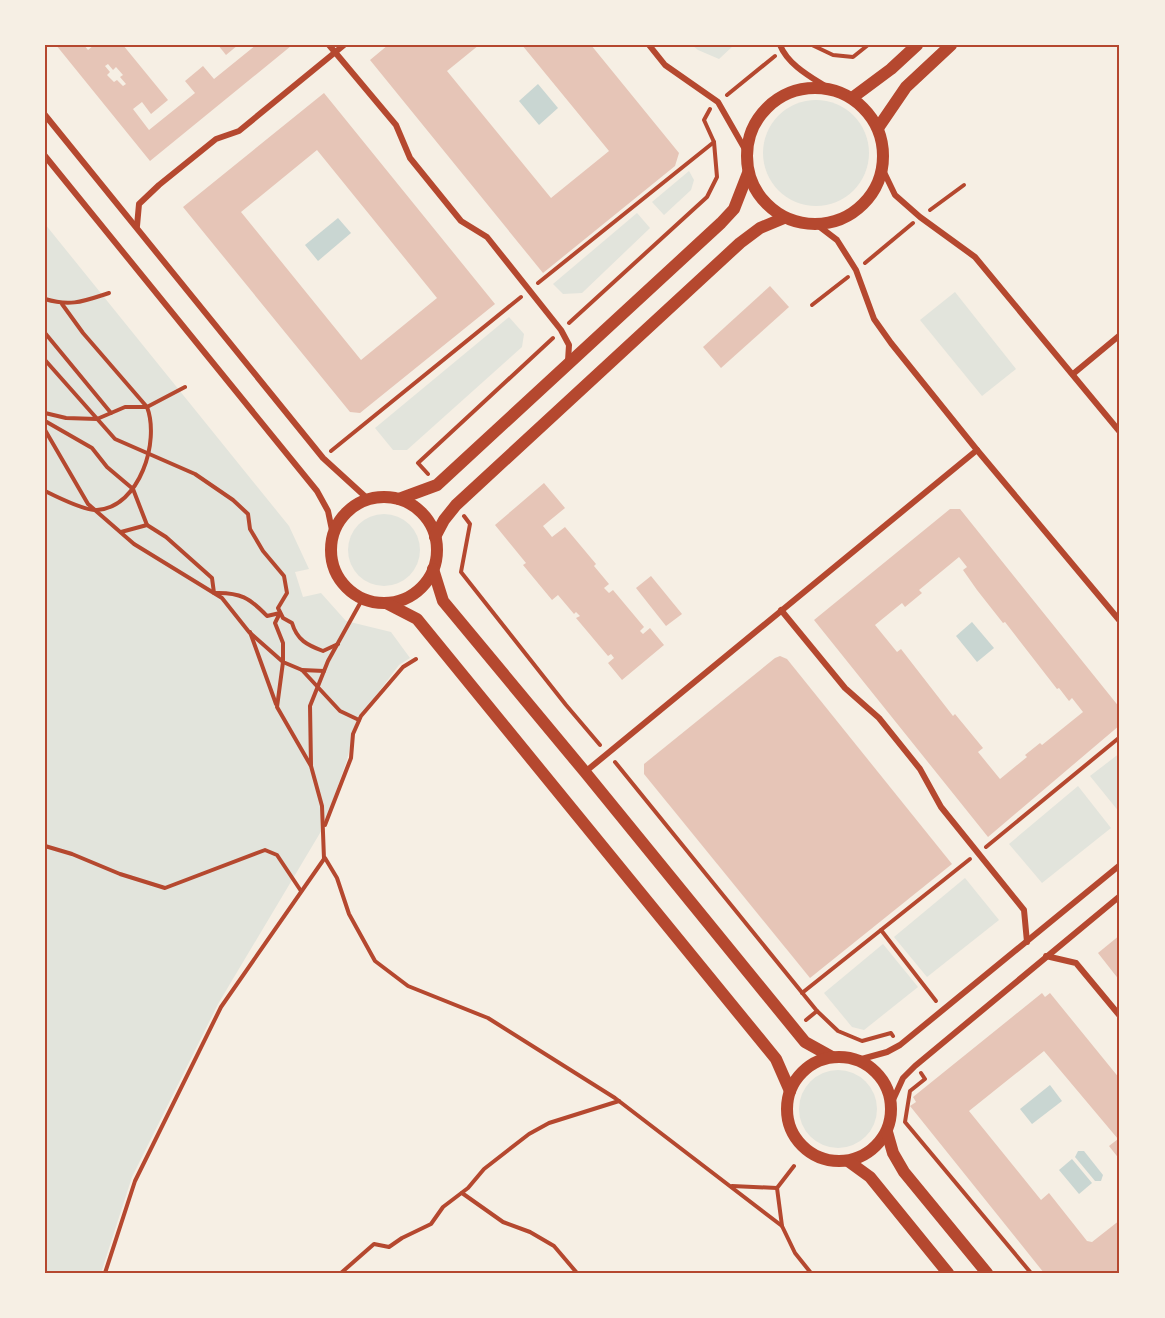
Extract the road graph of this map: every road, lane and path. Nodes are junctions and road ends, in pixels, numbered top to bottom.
1 (329, 45) edge
2 (344, 45) edge
3 (649, 45) edge
4 (812, 45) edge
5 (868, 45) edge
6 (917, 45) edge
7 (951, 45) edge
8 (782, 48) edge
9 (335, 52) junction
10 (828, 88) junction
11 (852, 98) junction
12 (718, 102) junction
13 (45, 115) edge
14 (878, 128) junction
15 (714, 142) junction
16 (746, 151) junction
17 (45, 156) edge
18 (882, 168) junction
19 (748, 173) junction
20 (964, 185) dead end
21 (920, 217) junction
22 (784, 218) junction
23 (816, 224) junction
24 (137, 227) junction
25 (856, 270) junction
26 (530, 290) junction
27 (109, 293) dead end
28 (45, 299) edge
29 (62, 304) junction
30 (812, 305) dead end
31 (561, 330) junction
32 (45, 333) edge
33 (1120, 335) edge
34 (45, 360) edge
35 (567, 365) junction
36 (1073, 374) junction
37 (185, 387) dead end
38 (147, 407) junction
39 (45, 413) edge
40 (111, 413) junction
41 (97, 419) junction
42 (45, 421) edge
43 (45, 430) edge
44 (1120, 432) edge
45 (977, 450) junction
46 (150, 454) junction
47 (323, 458) junction
48 (437, 485) junction
49 (133, 489) junction
50 (45, 491) edge
51 (399, 499) junction
52 (369, 500) junction
53 (456, 505) junction
54 (96, 510) junction
55 (147, 525) junction
56 (120, 532) junction
57 (333, 535) junction
58 (435, 537) junction
59 (433, 569) junction
60 (214, 593) junction
61 (363, 598) junction
62 (386, 603) junction
63 (781, 610) junction
64 (280, 613) junction
65 (1120, 621) edge
66 (249, 632) junction
67 (338, 644) junction
68 (416, 659) dead end
69 (284, 662) junction
70 (302, 670) junction
71 (324, 671) junction
72 (317, 688) junction
73 (277, 707) junction
74 (359, 720) junction
75 (1120, 737) edge
76 (608, 753) junction
77 (311, 766) junction
78 (585, 772) junction
79 (323, 828) junction
80 (45, 846) edge
81 (979, 852) junction
82 (324, 857) junction
83 (1120, 866) edge
84 (302, 891) junction
85 (1120, 896) edge
86 (881, 930) junction
87 (1027, 942) junction
88 (1046, 956) junction
89 (802, 993) junction
90 (943, 1010) junction
91 (1120, 1016) edge
92 (900, 1045) junction
93 (832, 1057) junction
94 (858, 1060) junction
95 (915, 1066) junction
96 (790, 1090) junction
97 (620, 1101) junction
98 (892, 1102) junction
99 (887, 1132) junction
100 (848, 1161) junction
101 (794, 1166) dead end
102 (732, 1186) junction
103 (777, 1188) junction
104 (462, 1192) junction
105 (782, 1226) junction
106 (105, 1273) edge
107 (341, 1273) edge
108 (577, 1273) edge
109 (811, 1273) edge
110 (948, 1273) edge
111 (987, 1273) edge
112 (1031, 1273) edge

1 - 9 street
2 - 9 street
3 - 12 street
4 - 5 path
6 - 11 main road
7 - 14 main road
8 - 10 street
8 - 12 path
9 - 24 street
9 - 26 street
10 - 11 main road
10 - 16 main road
11 - 14 main road
12 - 15 path
12 - 16 street
13 - 24 street
14 - 18 main road
15 - 26 path
15 - 31 path
16 - 19 main road
17 - 57 street
18 - 21 street
18 - 23 main road
19 - 22 main road
19 - 35 main road
20 - 21 path
21 - 25 path
21 - 36 street
22 - 23 main road
22 - 53 main road
23 - 25 street
24 - 47 street
25 - 30 path
25 - 45 street
26 - 31 street
26 - 47 path
27 - 29 path
28 - 29 path
29 - 38 path
31 - 35 street
31 - 48 path
32 - 40 path
33 - 36 street
34 - 41 path
35 - 48 main road
36 - 44 street
37 - 38 path
38 - 40 path
38 - 46 path
39 - 41 path
40 - 41 path
41 - 46 path
42 - 49 path
43 - 54 path
45 - 63 street
45 - 65 street
46 - 49 path
46 - 64 path
47 - 52 street
48 - 51 main road
49 - 54 path
49 - 55 path
50 - 54 path
51 - 52 main road
51 - 58 main road
52 - 57 main road
53 - 58 main road
53 - 76 path
54 - 56 path
55 - 56 path
55 - 60 path
56 - 60 path
57 - 61 main road
58 - 59 main road
59 - 62 main road
59 - 78 main road
60 - 64 path
60 - 66 path
61 - 62 main road
61 - 67 path
62 - 96 main road
63 - 76 street
63 - 81 street
64 - 67 path
64 - 69 path
66 - 69 path
66 - 73 path
67 - 71 path
68 - 74 path
69 - 70 path
69 - 73 path
70 - 71 path
70 - 72 path
71 - 72 path
72 - 74 path
72 - 77 path
73 - 77 path
74 - 79 path
75 - 81 path
76 - 78 street
76 - 89 path
77 - 79 path
78 - 93 main road
79 - 82 path
80 - 84 path
81 - 86 path
81 - 87 street
82 - 84 path
82 - 97 path
83 - 87 street
84 - 106 path
85 - 88 street
86 - 89 path
86 - 90 path
87 - 90 street
88 - 91 street
88 - 95 street
89 - 92 path
90 - 92 street
92 - 94 street
93 - 94 main road
93 - 96 main road
94 - 98 main road
95 - 98 street
95 - 112 path
96 - 100 main road
97 - 102 path
97 - 104 path
98 - 99 main road
99 - 100 main road
99 - 111 main road
100 - 110 main road
101 - 103 path
102 - 103 path
102 - 105 path
103 - 105 path
104 - 107 path
104 - 108 path
105 - 109 path

